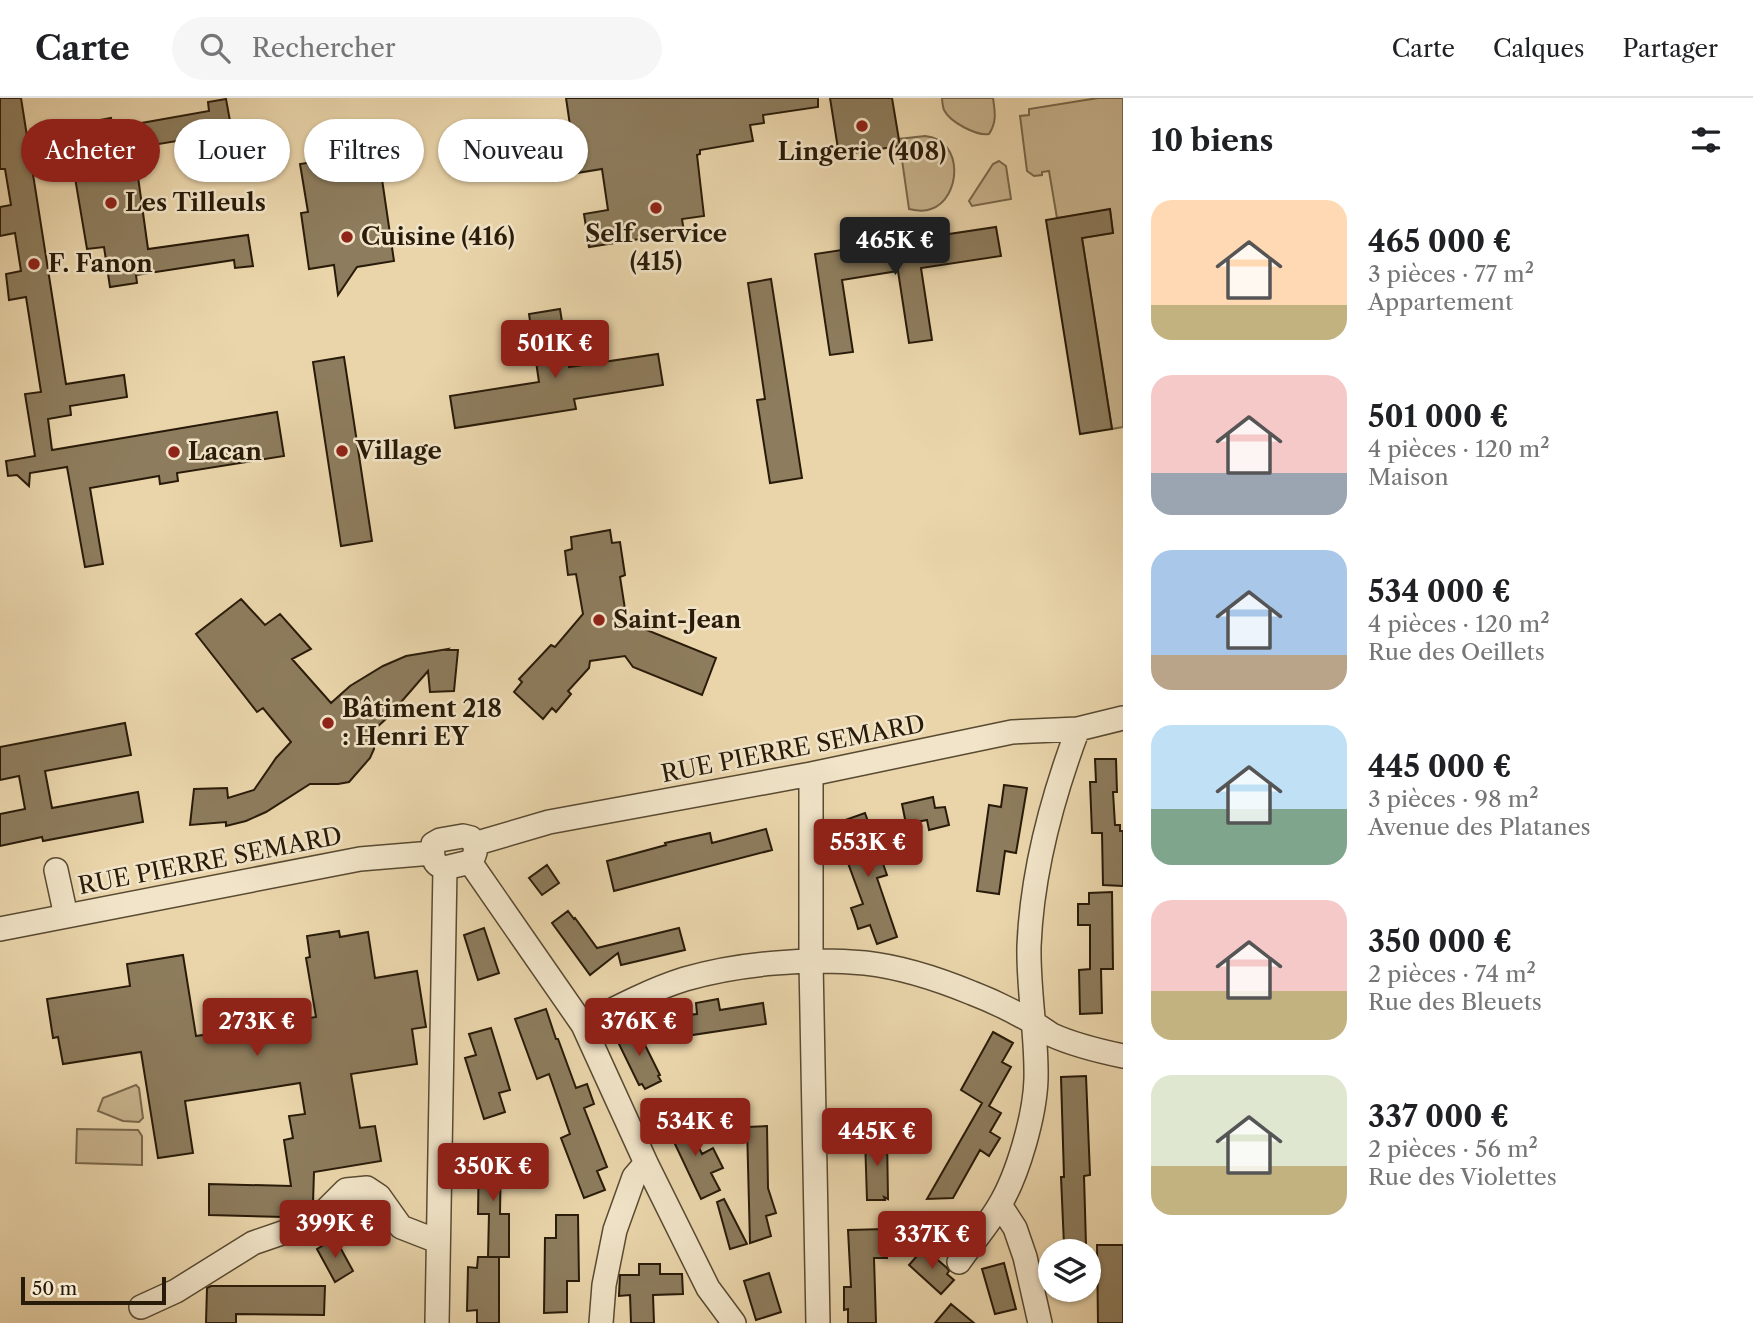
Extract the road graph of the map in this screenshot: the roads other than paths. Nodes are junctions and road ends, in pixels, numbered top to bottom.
1 (1123, 718) edge
2 (1078, 729) junction
3 (811, 774) junction
4 (472, 853) junction
5 (438, 860) junction
6 (56, 870) dead end
7 (66, 916) junction
8 (0, 929) edge
9 (811, 962) junction
10 (1033, 1023) junction
11 (583, 1025) junction
12 (1123, 1056) edge
13 (646, 1163) junction
14 (1000, 1205) junction
15 (438, 1241) junction
16 (959, 1262) dead end
17 (141, 1307) dead end
18 (437, 1323) edge
19 (601, 1323) edge
20 (734, 1323) edge
21 (818, 1323) edge
22 (1040, 1323) edge

1 - 2 street, RUE PIERRE SEMARD
2 - 3 street, RUE PIERRE SEMARD
2 - 10 street
3 - 4 street, RUE PIERRE SEMARD
3 - 9 street
4 - 5 street
4 - 11 street
5 - 7 street, RUE PIERRE SEMARD
5 - 15 street
6 - 7 street
7 - 8 street, RUE PIERRE SEMARD
9 - 10 street
9 - 11 street
9 - 21 street
10 - 12 street
10 - 14 street
11 - 13 street
13 - 19 street
13 - 20 street
14 - 16 street
14 - 22 street
15 - 17 street
15 - 18 street

